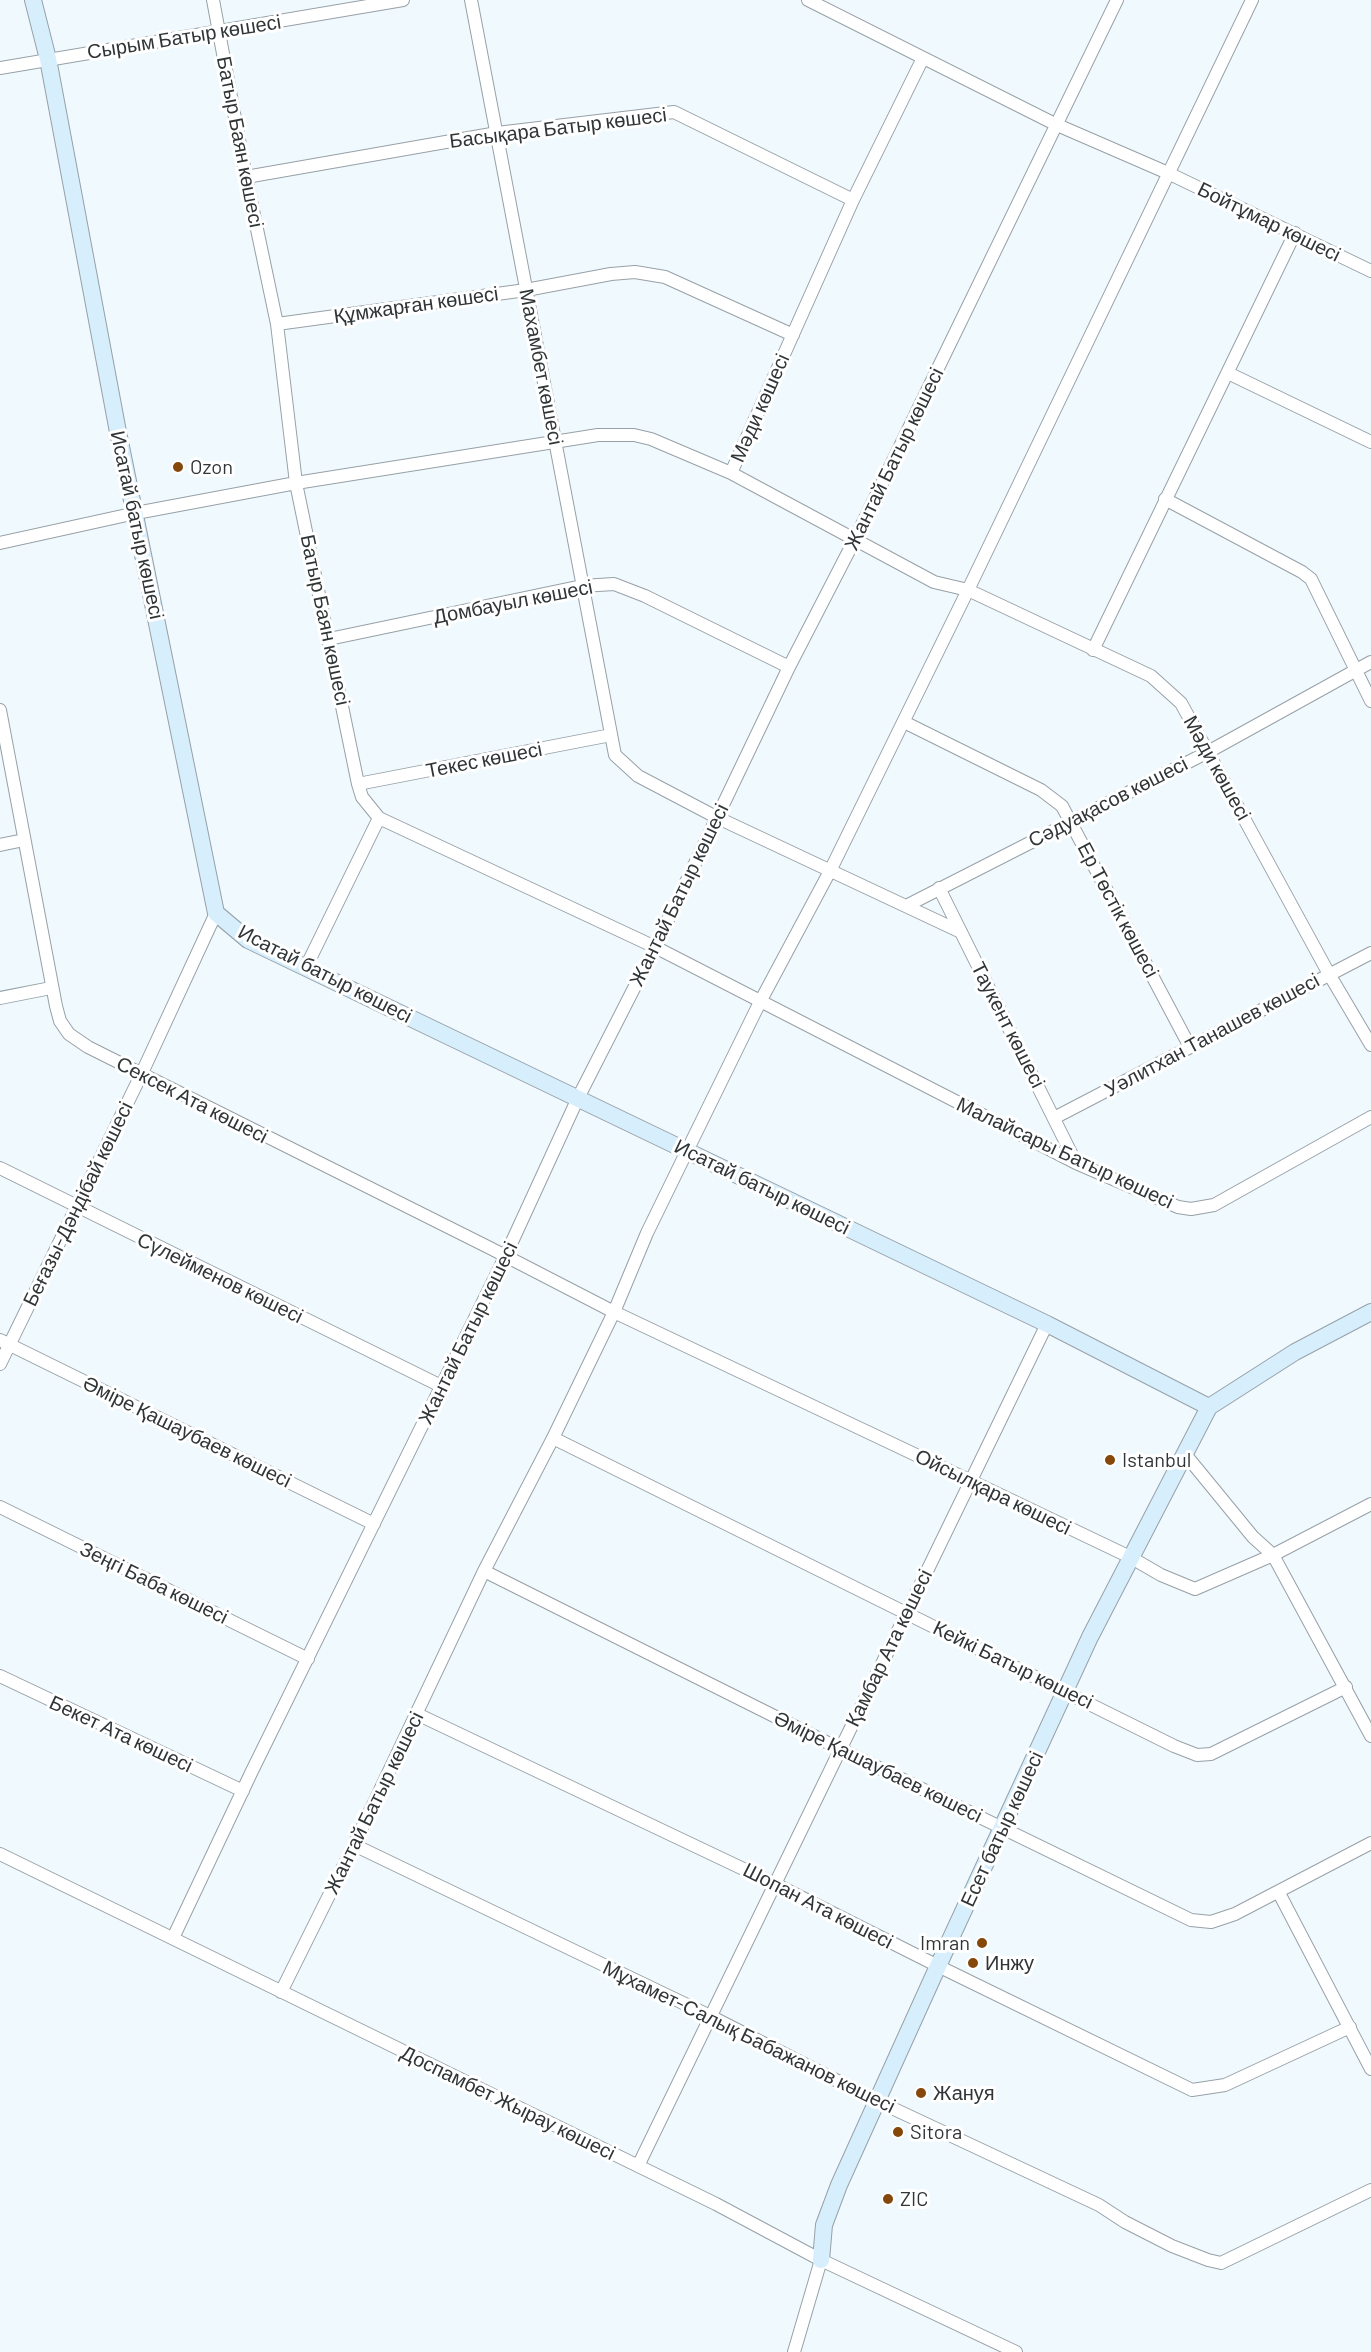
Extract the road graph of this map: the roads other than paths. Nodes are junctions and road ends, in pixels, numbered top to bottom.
1 (33, 0) edge
2 (213, 0) edge
3 (403, 0) edge
4 (471, 0) edge
5 (808, 0) edge
6 (1117, 0) edge
7 (1252, 0) edge
8 (219, 32) junction
9 (48, 58) junction
10 (923, 58) junction
11 (0, 68) edge
12 (1055, 124) junction
13 (496, 133) junction
14 (1168, 173) junction
15 (246, 177) junction
16 (853, 200) junction
17 (1295, 234) junction
18 (1371, 271) edge
19 (526, 290) junction
20 (276, 324) junction
21 (793, 335) junction
22 (1228, 373) junction
23 (557, 442) junction
24 (1371, 442) edge
25 (731, 473) junction
26 (296, 483) junction
27 (1165, 499) junction
28 (136, 513) junction
29 (855, 539) junction
30 (0, 543) edge
31 (582, 586) junction
32 (968, 590) junction
33 (329, 639) junction
34 (1093, 650) junction
35 (1371, 662) edge
36 (789, 667) junction
37 (1355, 670) junction
38 (1371, 701) edge
39 (0, 710) edge
40 (904, 722) junction
41 (611, 735) junction
42 (1208, 752) junction
43 (358, 784) junction
44 (378, 818) junction
45 (716, 818) junction
46 (1071, 821) junction
47 (24, 840) junction
48 (0, 845) edge
49 (830, 871) junction
50 (939, 888) junction
51 (906, 906) junction
52 (216, 913) junction
53 (961, 932) junction
54 (655, 947) junction
55 (1371, 953) edge
56 (306, 967) junction
57 (1329, 974) junction
58 (51, 988) junction
59 (0, 998) edge
60 (760, 1002) junction
61 (1371, 1045) edge
62 (1190, 1047) junction
63 (141, 1075) junction
64 (578, 1098) junction
65 (1371, 1117) edge
66 (1054, 1118) junction
67 (687, 1151) junction
68 (1076, 1163) junction
69 (0, 1168) edge
70 (77, 1207) junction
71 (506, 1257) junction
72 (614, 1312) junction
73 (1371, 1312) edge
74 (1047, 1324) junction
75 (5, 1342) edge
76 (0, 1364) edge
77 (441, 1386) junction
78 (1209, 1407) junction
79 (553, 1438) junction
80 (1185, 1454) junction
81 (971, 1480) junction
82 (1371, 1504) edge
83 (0, 1507) edge
84 (374, 1524) junction
85 (1273, 1555) junction
86 (1130, 1557) junction
87 (484, 1571) junction
88 (906, 1612) junction
89 (308, 1659) junction
90 (0, 1676) edge
91 (1346, 1687) junction
92 (1066, 1691) junction
93 (417, 1714) junction
94 (1371, 1736) edge
95 (840, 1749) junction
96 (243, 1791) junction
97 (1002, 1828) junction
98 (1371, 1844) edge
99 (354, 1845) junction
100 (0, 1854) edge
101 (776, 1884) junction
102 (1279, 1893) junction
103 (173, 1938) junction
104 (938, 1966) junction
105 (281, 1992) junction
106 (710, 2016) junction
107 (1350, 2027) junction
108 (1371, 2069) edge
109 (877, 2101) junction
110 (638, 2166) junction
111 (1371, 2190) edge
112 (821, 2260) junction
113 (794, 2352) edge
114 (1016, 2352) edge

1 - 9 street, Исатай батыр көшесі
2 - 8 street, Батыр Баян көшесі
3 - 8 street, Сырым Батыр көшесі
4 - 13 street, Махамбет көшесі
5 - 10 street, Бойтұмар көшесі
6 - 12 street, Жантай Батыр көшесі
7 - 14 street, Жантай Батыр көшесі
8 - 9 street, Сырым Батыр көшесі
8 - 15 street, Батыр Баян көшесі
9 - 11 street, Сырым Батыр көшесі
9 - 28 street, Исатай батыр көшесі
10 - 12 street, Бойтұмар көшесі
10 - 16 street, Мәди көшесі
12 - 14 street, Бойтұмар көшесі
12 - 29 street, Жантай Батыр көшесі
13 - 15 street, Басықара Батыр көшесі
13 - 16 street, Басықара Батыр көшесі
13 - 19 street, Махамбет көшесі
14 - 17 street, Бойтұмар көшесі
14 - 32 street, Жантай Батыр көшесі
15 - 20 street, Батыр Баян көшесі
16 - 21 street, Мәди көшесі
17 - 18 street, Бойтұмар көшесі
17 - 22 street
19 - 20 street, Құмжарған көшесі
19 - 21 street, Құмжарған көшесі
19 - 23 street, Махамбет көшесі
20 - 26 street, Батыр Баян көшесі
21 - 25 street, Мәди көшесі
22 - 24 street
22 - 27 street
23 - 25 street, Мәди көшесі
23 - 26 street, Мәди көшесі
23 - 31 street, Махамбет көшесі
25 - 29 street, Мәди көшесі
26 - 28 street, Мәди көшесі
26 - 33 street, Батыр Баян көшесі
27 - 34 street
27 - 37 street
28 - 30 street, Мәди көшесі
28 - 52 street, Исатай батыр көшесі
29 - 32 street, Мәди көшесі
29 - 36 street, Жантай Батыр көшесі
31 - 33 street, Домбауыл көшесі
31 - 36 street, Домбауыл көшесі
31 - 41 street, Махамбет көшесі
32 - 34 street, Мәди көшесі
32 - 40 street, Жантай Батыр көшесі
33 - 43 street, Батыр Баян көшесі
34 - 42 street, Мәди көшесі
35 - 37 street, Сәдуақасов көшесі
36 - 45 street, Жантай Батыр көшесі
37 - 38 street
37 - 42 street, Сәдуақасов көшесі
39 - 47 street, Сексек Ата көшесі
40 - 46 street, Ер Төстік көшесі
40 - 49 street, Жантай Батыр көшесі
41 - 43 street, Текес көшесі
41 - 45 street, Махамбет көшесі
42 - 46 street, Сәдуақасов көшесі
42 - 57 street, Мәди көшесі
43 - 44 street, Батыр Баян көшесі
44 - 54 street
44 - 56 street
45 - 49 street, Махамбет көшесі
45 - 54 street, Жантай Батыр көшесі
46 - 50 street, Сәдуақасов көшесі
46 - 62 street, Ер Төстік көшесі
47 - 48 street
47 - 58 street, Сексек Ата көшесі
49 - 51 street, Махамбет көшесі
49 - 60 street, Жантай Батыр көшесі
50 - 51 street, Сәдуақасов көшесі
50 - 53 street, Таукент көшесі
51 - 53 street, Махамбет көшесі
52 - 56 street, Исатай батыр көшесі
52 - 63 street, Беғазы-Дәндібай көшесі
53 - 66 street, Таукент көшесі
54 - 60 street
54 - 64 street, Жантай Батыр көшесі
55 - 57 street, Уәлитхан Танашев көшесі
56 - 64 street, Исатай батыр көшесі
57 - 61 street, Мәди көшесі
57 - 62 street, Уәлитхан Танашев көшесі
58 - 59 street
58 - 63 street, Сексек Ата көшесі
60 - 67 street, Жантай Батыр көшесі
60 - 68 street, Малайсары Батыр көшесі
62 - 66 street, Уәлитхан Танашев көшесі
63 - 70 street, Беғазы-Дәндібай көшесі
63 - 71 street, Сексек Ата көшесі
64 - 67 street, Исатай батыр көшесі
64 - 71 street, Жантай Батыр көшесі
65 - 68 street, Малайсары Батыр көшесі
66 - 68 street, Таукент көшесі
67 - 72 street, Жантай Батыр көшесі
67 - 74 street, Исатай батыр көшесі
69 - 70 street, Сүлейменов көшесі
70 - 75 street, Беғазы-Дәндібай көшесі
70 - 77 street, Сүлейменов көшесі
71 - 72 street, Сексек Ата көшесі
71 - 77 street, Жантай Батыр көшесі
72 - 79 street, Жантай Батыр көшесі
72 - 81 street, Ойсылқара көшесі
73 - 78 street
74 - 78 street, Исатай батыр көшесі
74 - 81 street, Қамбар Ата көшесі
75 - 76 street, Беғазы-Дәндібай көшесі
75 - 84 street, Әміре Қашаубаев көшесі
77 - 84 street, Жантай Батыр көшесі
78 - 80 street, Есет батыр көшесі
79 - 87 street, Жантай Батыр көшесі
79 - 88 street, Кейкі Батыр көшесі
80 - 85 street
80 - 86 street, Есет батыр көшесі
81 - 86 street, Ойсылқара көшесі
81 - 88 street, Қамбар Ата көшесі
82 - 85 street, Ойсылқара көшесі
83 - 89 street, Зеңгі Баба көшесі
84 - 89 street, Жантай Батыр көшесі
85 - 86 street, Ойсылқара көшесі
85 - 91 street
86 - 92 street, Есет батыр көшесі
87 - 93 street, Жантай Батыр көшесі
87 - 95 street, Әміре Қашаубаев көшесі
88 - 92 street, Кейкі Батыр көшесі
88 - 95 street, Қамбар Ата көшесі
89 - 96 street, Жантай Батыр көшесі
90 - 96 street, Бекет Ата көшесі
91 - 92 street, Кейкі Батыр көшесі
91 - 94 street
92 - 97 street, Есет батыр көшесі
93 - 99 street, Жантай Батыр көшесі
93 - 101 street, Шопан Ата көшесі
95 - 97 street, Әміре Қашаубаев көшесі
95 - 101 street, Қамбар Ата көшесі
96 - 103 street, Жантай Батыр көшесі
97 - 102 street, Әміре Қашаубаев көшесі
97 - 104 street, Есет батыр көшесі
98 - 102 street, Әміре Қашаубаев көшесі
99 - 105 street, Жантай Батыр көшесі
99 - 106 street, Мұхамет-Салық Бабажанов көшесі
100 - 103 street, Доспамбет Жырау көшесі
101 - 104 street, Шопан Ата көшесі
101 - 106 street, Қамбар Ата көшесі
102 - 107 street
103 - 105 street, Доспамбет Жырау көшесі
104 - 107 street, Шопан Ата көшесі
104 - 109 street, Есет батыр көшесі
105 - 110 street, Доспамбет Жырау көшесі
106 - 109 street, Мұхамет-Салық Бабажанов көшесі
106 - 110 street, Қамбар Ата көшесі
107 - 108 street
109 - 111 street, Мұхамет-Салық Бабажанов көшесі
109 - 112 street, Есет батыр көшесі
110 - 112 street, Доспамбет Жырау көшесі
112 - 113 street
112 - 114 street, Доспамбет Жырау көшесі

